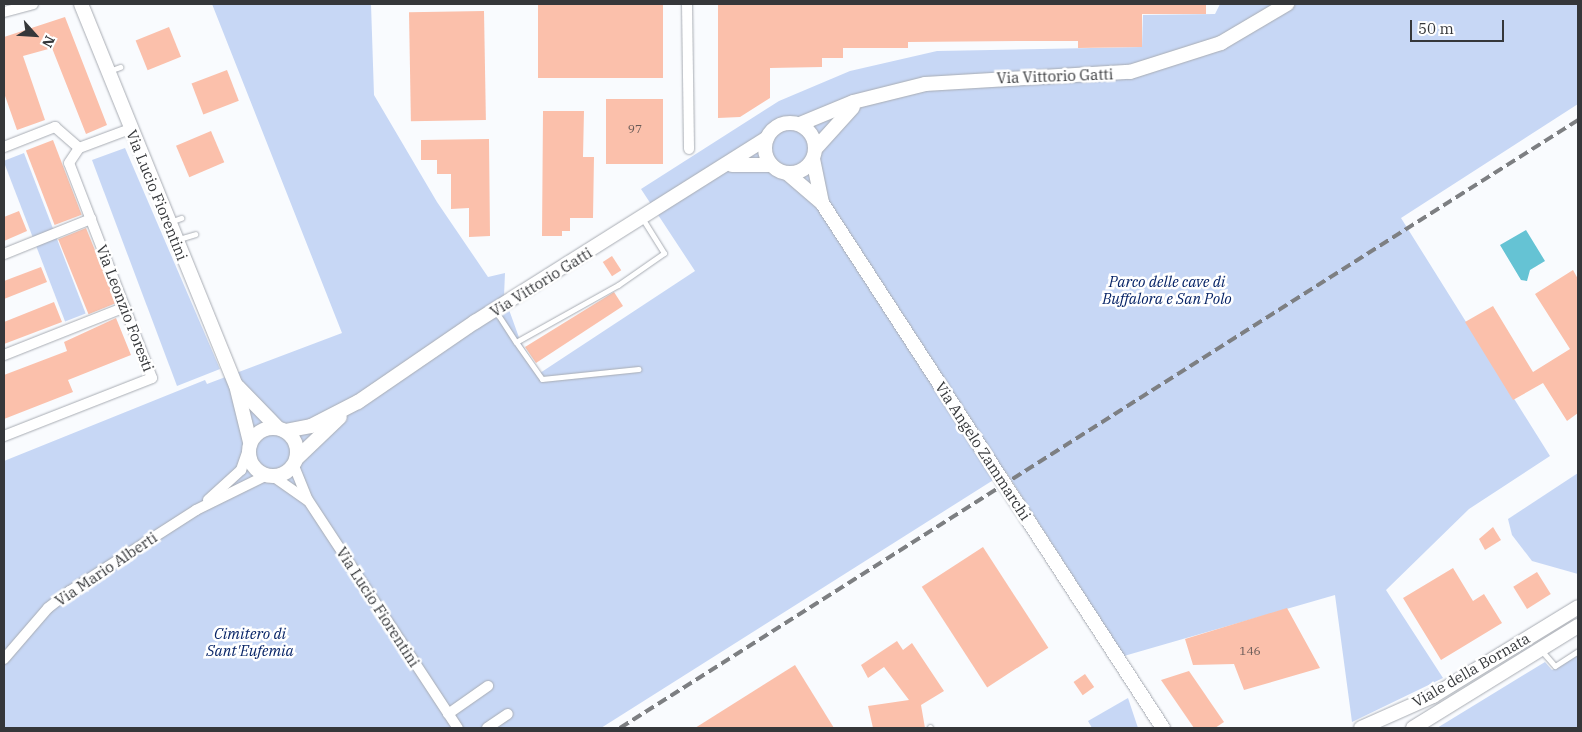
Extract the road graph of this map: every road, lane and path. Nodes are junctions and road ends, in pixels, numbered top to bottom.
1 (33, 4) edge
2 (81, 4) edge
3 (687, 4) edge
4 (1287, 4) edge
5 (4, 12) edge
6 (869, 98) junction
7 (800, 124) junction
8 (130, 129) junction
9 (767, 138) junction
10 (4, 147) edge
11 (80, 148) junction
12 (689, 149) dead end
13 (815, 153) junction
14 (771, 165) junction
15 (727, 166) junction
16 (787, 173) junction
17 (822, 203) junction
18 (91, 219) junction
19 (643, 219) junction
20 (195, 234) dead end
21 (176, 241) junction
22 (4, 254) edge
23 (125, 307) junction
24 (495, 310) junction
25 (516, 342) junction
26 (4, 355) edge
27 (638, 369) dead end
28 (236, 385) junction
29 (358, 402) junction
30 (282, 430) junction
31 (4, 436) edge
32 (249, 446) junction
33 (295, 462) junction
34 (270, 476) junction
35 (308, 500) junction
36 (196, 510) junction
37 (1578, 607) edge
38 (1578, 626) edge
39 (1540, 650) junction
40 (1578, 651) edge
41 (4, 659) edge
42 (488, 686) dead end
43 (1141, 701) junction
44 (448, 714) junction
45 (508, 714) dead end
46 (458, 728) edge
47 (487, 728) edge
48 (1149, 728) edge
49 (1162, 728) edge
50 (1362, 728) edge
51 (1413, 728) edge

1 - 5 street
2 - 8 street, Via Lucio Fiorentini
3 - 12 street
4 - 6 street, Via Vittorio Gatti
6 - 7 street, Via Vittorio Gatti
6 - 13 street, Via Vittorio Gatti
7 - 9 street, Via Vittorio Gatti
7 - 13 street
8 - 11 street
8 - 21 street, Via Lucio Fiorentini
9 - 14 street
9 - 15 street, Via Vittorio Gatti
10 - 11 street
11 - 18 street, Via Leonzio Foresti
13 - 16 street, Via Vittorio Gatti
13 - 17 street, Via Angelo Zammarchi
14 - 15 street, Via Vittorio Gatti
14 - 16 street, Via Vittorio Gatti
15 - 19 street, Via Vittorio Gatti
16 - 17 street, Via Angelo Zammarchi
17 - 43 street, Via Angelo Zammarchi
18 - 22 street
18 - 23 street, Via Leonzio Foresti
19 - 24 street, Via Vittorio Gatti
19 - 25 lane
20 - 21 lane
21 - 28 street, Via Lucio Fiorentini
23 - 26 street
23 - 31 street, Via Leonzio Foresti
24 - 25 lane
24 - 29 street, Via Vittorio Gatti
25 - 27 lane
28 - 30 street, Via Lucio Fiorentini
28 - 32 street, Via Lucio Fiorentini
29 - 30 street, Via Vittorio Gatti
29 - 33 street, Via Vittorio Gatti
30 - 32 street
30 - 33 street
32 - 34 street
32 - 36 street, Via Mario Alberti
33 - 34 street
33 - 35 street, Via Lucio Fiorentini
34 - 35 street, Via Lucio Fiorentini
34 - 36 street, Via Mario Alberti
35 - 44 street, Via Lucio Fiorentini
36 - 41 street, Via Mario Alberti
37 - 50 street, Viale della Bornata
38 - 39 street, Viale della Bornata
39 - 40 lane, Viale della Bornata
39 - 51 street, Viale della Bornata
42 - 44 street
43 - 48 street, Via Angelo Zammarchi
43 - 49 street, Via Angelo Zammarchi
44 - 46 street, Via Lucio Fiorentini
45 - 47 street

